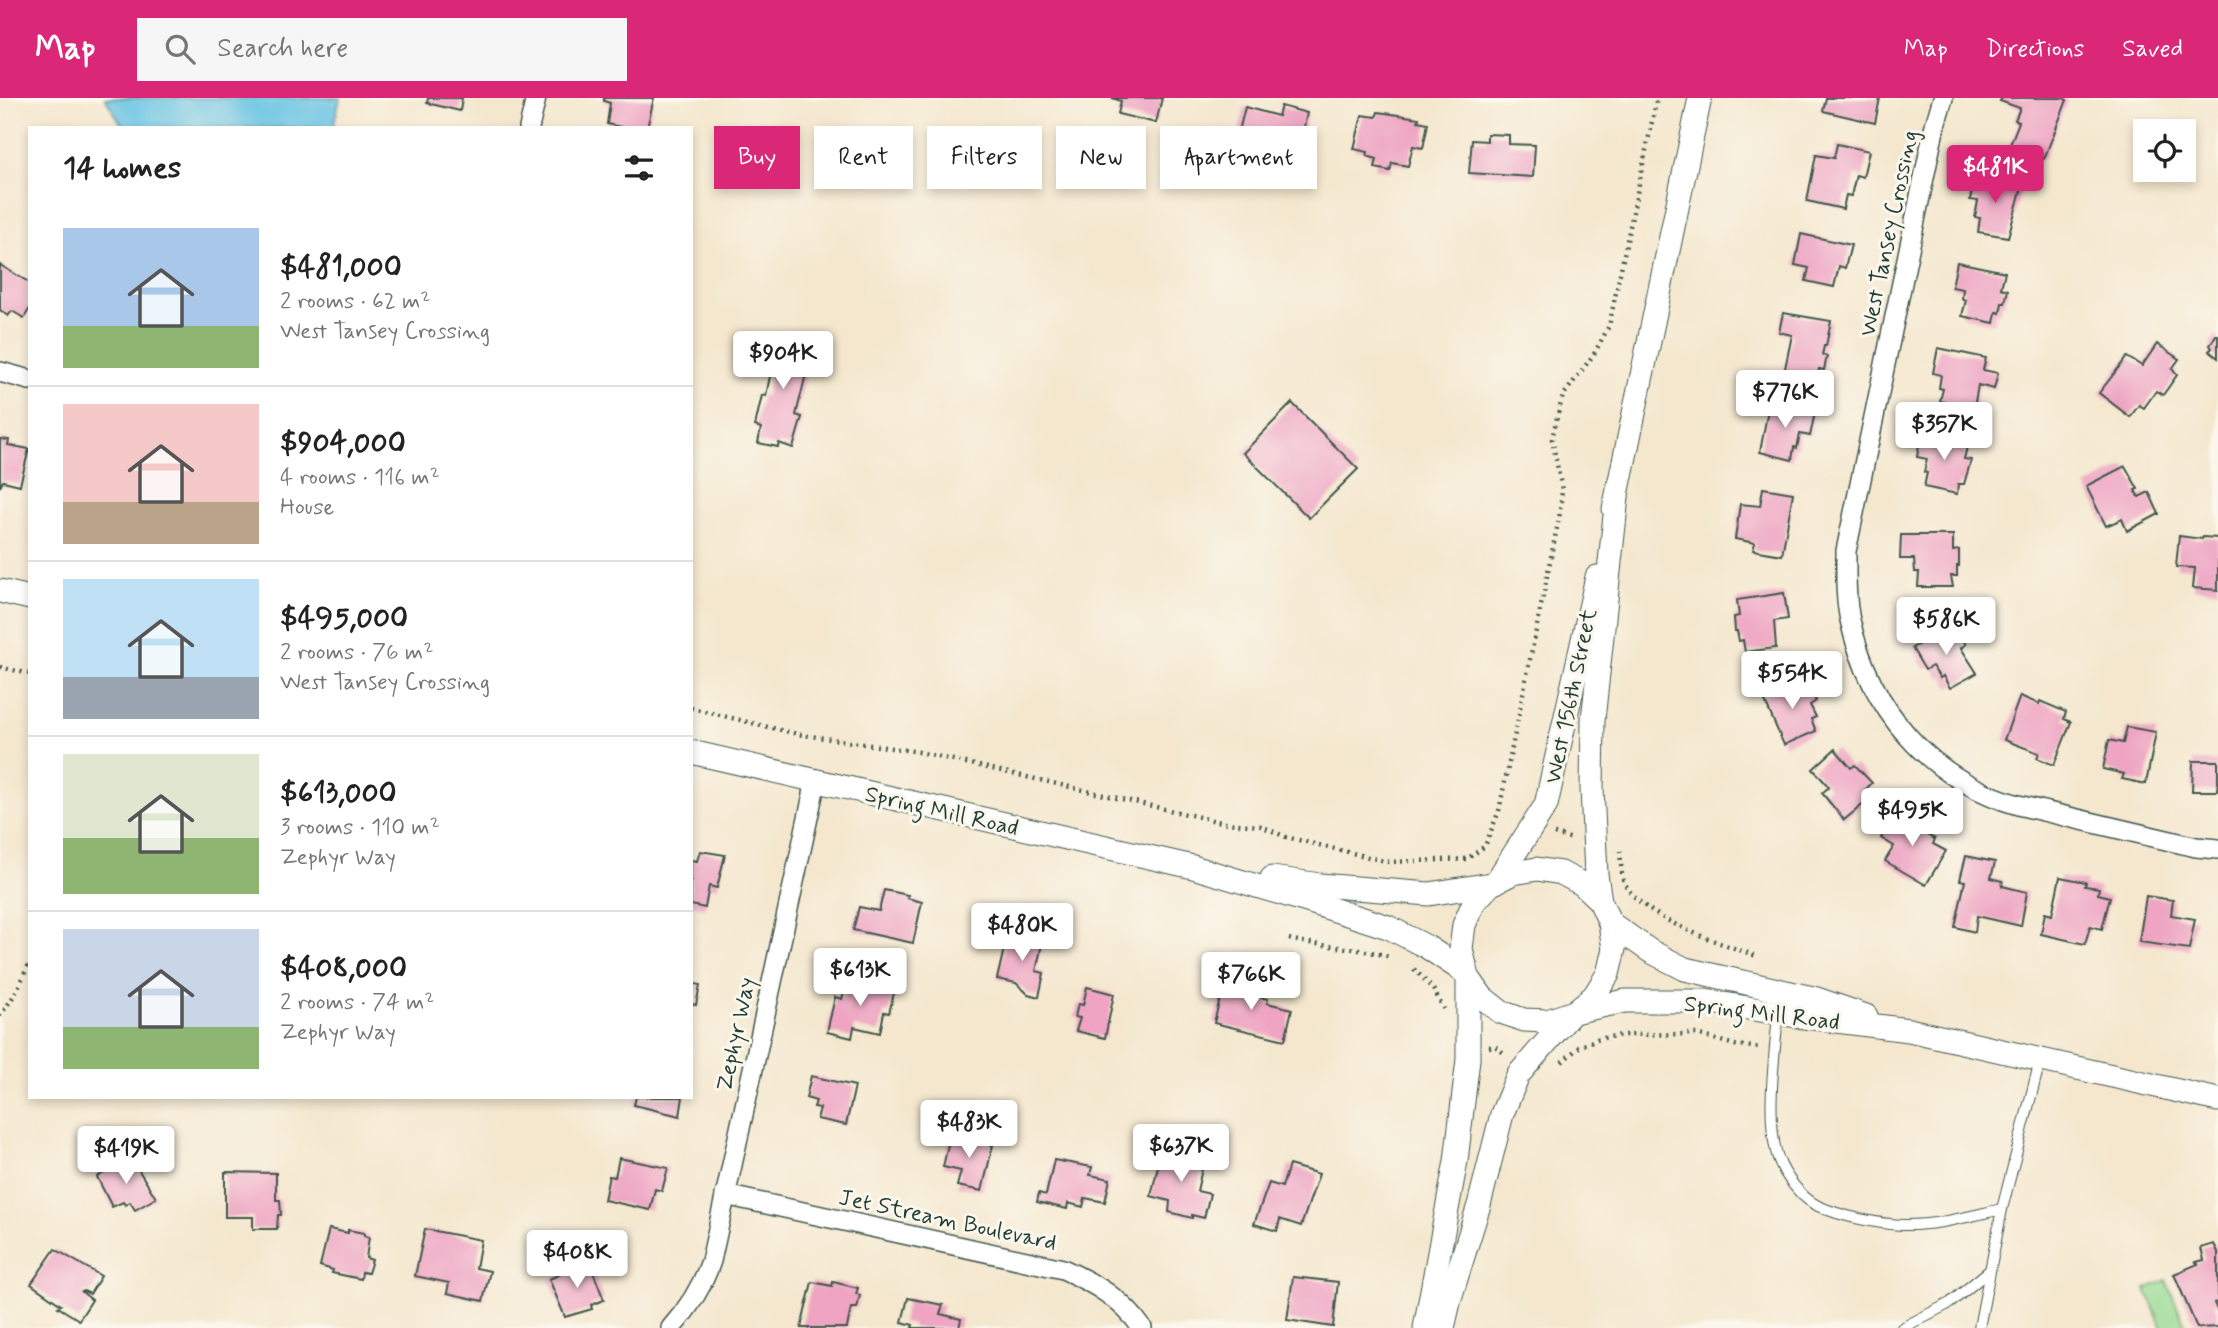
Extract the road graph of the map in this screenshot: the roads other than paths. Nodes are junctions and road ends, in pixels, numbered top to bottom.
1 (536, 98) edge
2 (1700, 98) edge
3 (1943, 98) edge
4 (529, 126) edge
5 (0, 372) edge
6 (28, 379) edge
7 (1617, 497) junction
8 (0, 591) edge
9 (28, 598) edge
10 (693, 752) edge
11 (816, 781) junction
12 (2218, 849) edge
13 (1193, 867) junction
14 (1493, 883) junction
15 (1600, 901) junction
16 (1610, 923) junction
17 (1467, 975) junction
18 (1572, 1013) junction
19 (1778, 1013) junction
20 (1909, 1030) junction
21 (2040, 1060) junction
22 (2218, 1100) edge
23 (725, 1195) junction
24 (2002, 1209) junction
25 (1990, 1269) junction
26 (671, 1328) edge
27 (1142, 1328) edge
28 (1425, 1328) edge
29 (1443, 1328) edge
30 (1902, 1328) edge
31 (1979, 1328) edge

1 - 4 street
2 - 7 street, West 156th Street
3 - 12 street, West Tansey Crossing
5 - 6 street
7 - 14 street, West 156th Street
7 - 15 street, West 156th Street
8 - 9 street
10 - 11 street, Spring Mill Road
11 - 13 street, Spring Mill Road
11 - 23 street, Zephyr Way
13 - 14 street, Spring Mill Road
13 - 17 street, Spring Mill Road
14 - 15 street
14 - 17 street
15 - 16 street
16 - 18 street
16 - 20 street, Spring Mill Road
17 - 18 street
17 - 28 street
18 - 19 street, Spring Mill Road
18 - 29 street
19 - 20 street, Spring Mill Road
19 - 24 lane
20 - 21 street, Spring Mill Road
21 - 22 street, Spring Mill Road
21 - 24 lane
23 - 26 street, Zephyr Way
23 - 27 street, Jet Stream Boulevard
24 - 25 lane
25 - 30 lane
25 - 31 lane

